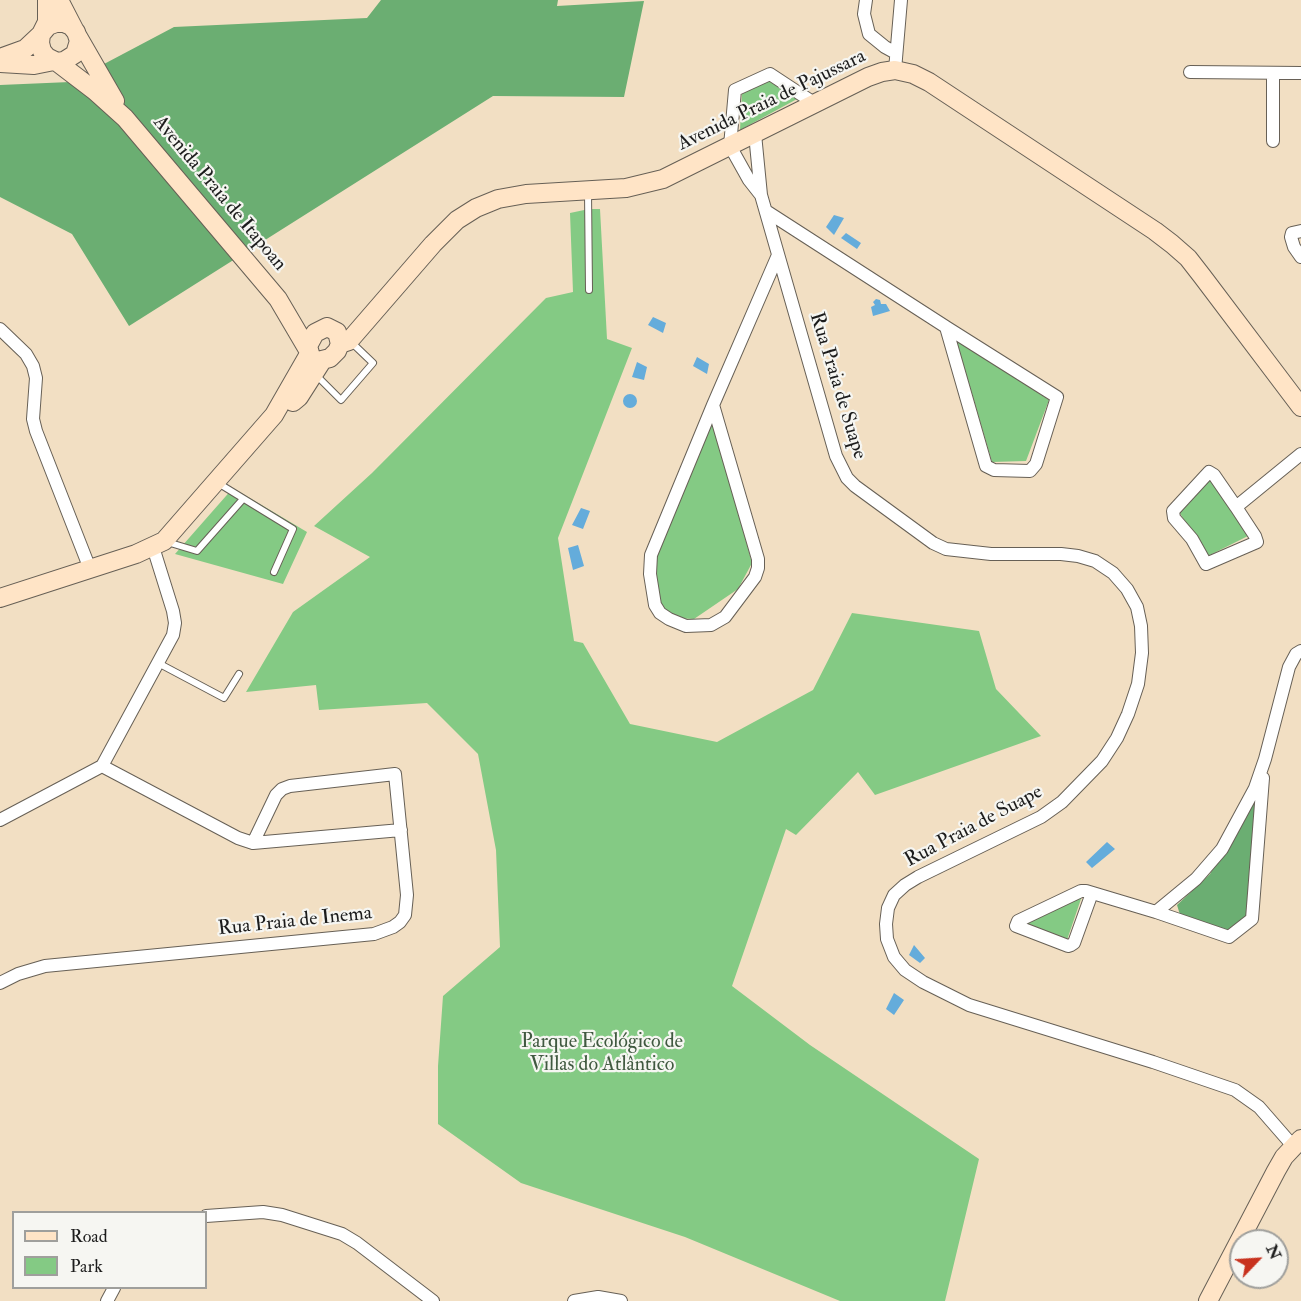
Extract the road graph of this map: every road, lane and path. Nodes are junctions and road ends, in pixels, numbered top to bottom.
1 (47, 0) edge
2 (59, 0) edge
3 (866, 0) edge
4 (900, 0) edge
5 (42, 33) junction
6 (77, 34) junction
7 (0, 58) edge
8 (56, 61) junction
9 (896, 61) junction
10 (0, 63) edge
11 (1190, 72) dead end
12 (1273, 73) junction
13 (1301, 73) edge
14 (814, 104) junction
15 (125, 118) junction
16 (755, 134) junction
17 (1273, 141) dead end
18 (730, 146) junction
19 (588, 190) junction
20 (761, 195) junction
21 (766, 211) junction
22 (1301, 231) edge
23 (778, 255) junction
24 (1301, 257) edge
25 (589, 290) dead end
26 (389, 293) junction
27 (278, 298) junction
28 (946, 327) junction
29 (325, 328) junction
30 (0, 329) edge
31 (345, 342) junction
32 (313, 360) junction
33 (713, 405) junction
34 (1301, 407) edge
35 (1301, 454) edge
36 (215, 482) junction
37 (243, 499) junction
38 (1236, 507) junction
39 (158, 544) junction
40 (90, 569) junction
41 (274, 572) dead end
42 (0, 598) edge
43 (1301, 651) edge
44 (157, 663) junction
45 (239, 674) dead end
46 (1265, 759) junction
47 (102, 766) junction
48 (0, 820) edge
49 (401, 830) junction
50 (253, 843) junction
51 (1092, 893) junction
52 (1156, 912) junction
53 (0, 983) edge
54 (1297, 1143) edge
55 (207, 1216) edge
56 (433, 1301) edge
57 (574, 1301) edge
58 (621, 1301) edge
59 (1208, 1301) edge

1 - 5 street
2 - 6 street, Avenida Praia de Itapoan
3 - 9 street
4 - 9 street
5 - 6 street
5 - 7 street
5 - 8 street
6 - 8 street
6 - 15 street, Avenida Praia de Itapoan
8 - 10 street
8 - 15 street, Avenida Praia de Itapoan
9 - 14 street, Avenida Praia de Pajussara
9 - 34 street, Avenida Praia de Pajussara
11 - 12 street
12 - 13 street
12 - 17 street
14 - 16 street, Avenida Praia de Pajussara
14 - 18 street
15 - 27 street, Avenida Praia de Itapoan
16 - 18 street, Avenida Praia de Pajussara
16 - 20 street, Rua Praia de Suape
18 - 19 street, Avenida Praia de Pajussara
18 - 20 street, Rua Praia de Suape
19 - 25 lane
19 - 26 street, Avenida Praia de Pajussara
20 - 21 street, Rua Praia de Suape
21 - 23 street, Rua Praia de Suape
21 - 28 street
22 - 24 street
23 - 33 street
23 - 54 street, Rua Praia de Suape
26 - 29 street, Avenida Praia de Pajussara
26 - 31 street, Avenida Praia de Pajussara
27 - 29 street, Avenida Praia de Itapoan
27 - 32 street, Avenida Praia de Itapoan
28 - 28 street
29 - 31 street
29 - 32 street
30 - 40 street
31 - 32 street, Avenida Praia de Pajussara
31 - 32 lane
32 - 36 street
33 - 33 street
35 - 38 street
36 - 37 lane
36 - 39 street
37 - 39 lane
37 - 41 lane
38 - 38 street
39 - 40 street
39 - 44 street
40 - 42 street
43 - 46 street
44 - 45 lane
44 - 47 street
46 - 52 street
46 - 52 street
47 - 48 street
47 - 50 street
49 - 50 street
49 - 50 street, Rua Praia de Inema
49 - 53 street, Rua Praia de Inema
51 - 51 street
51 - 52 street
54 - 59 street
55 - 56 street
57 - 58 street

